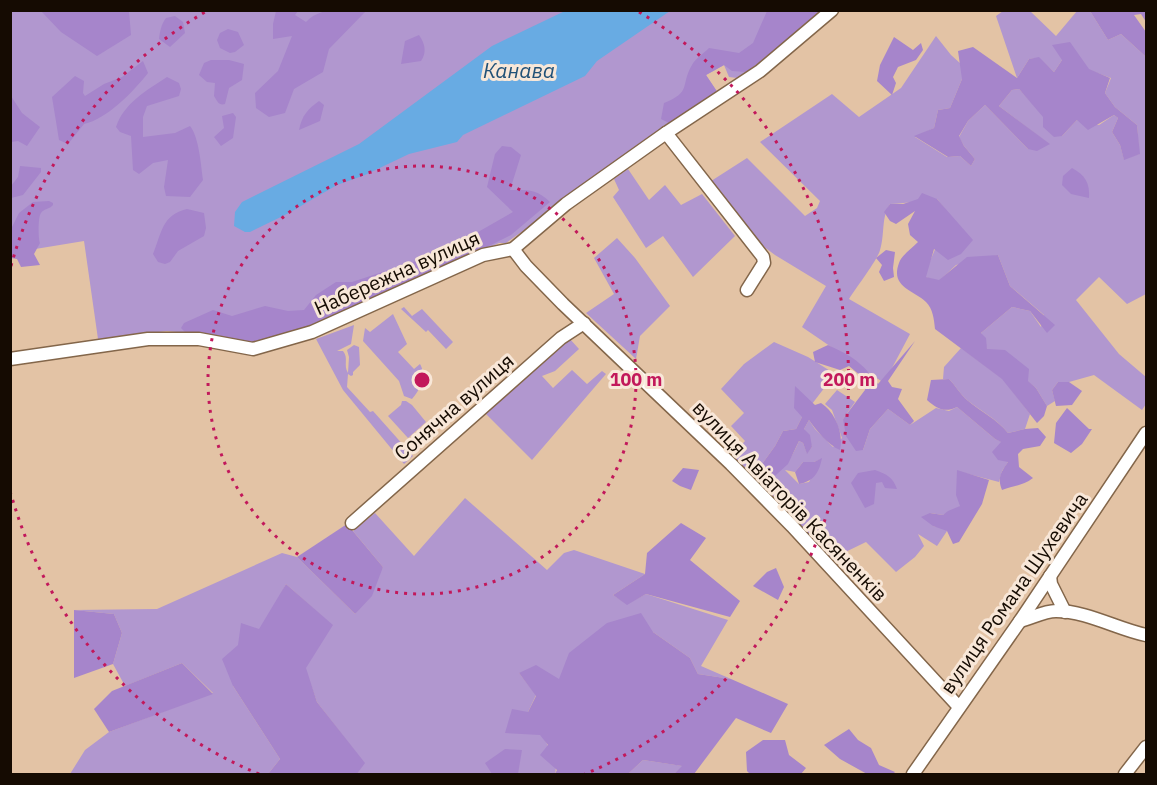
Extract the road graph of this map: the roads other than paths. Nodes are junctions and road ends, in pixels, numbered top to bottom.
1 (832, 10) edge
2 (666, 134) junction
3 (513, 249) junction
4 (747, 290) dead end
5 (584, 323) junction
6 (10, 359) edge
7 (1146, 433) edge
8 (352, 523) dead end
9 (1050, 576) junction
10 (1065, 612) junction
11 (1020, 621) junction
12 (1146, 635) edge
13 (959, 707) junction
14 (1146, 747) edge
15 (913, 774) edge
16 (1125, 774) edge

1 - 2 street, Набережна вулиця
2 - 3 street, Набережна вулиця
2 - 4 street
3 - 5 street, вулиця Авіаторів Касяненків
3 - 6 street, Набережна вулиця
5 - 8 street, Сонячна вулиця
5 - 13 street, вулиця Авіаторів Касяненків
7 - 9 street, вулиця Романа Шухевича
9 - 10 street
9 - 11 street, вулиця Романа Шухевича
10 - 11 street
10 - 12 street
11 - 13 street, вулиця Романа Шухевича
13 - 15 street, вулиця Романа Шухевича
14 - 16 street

